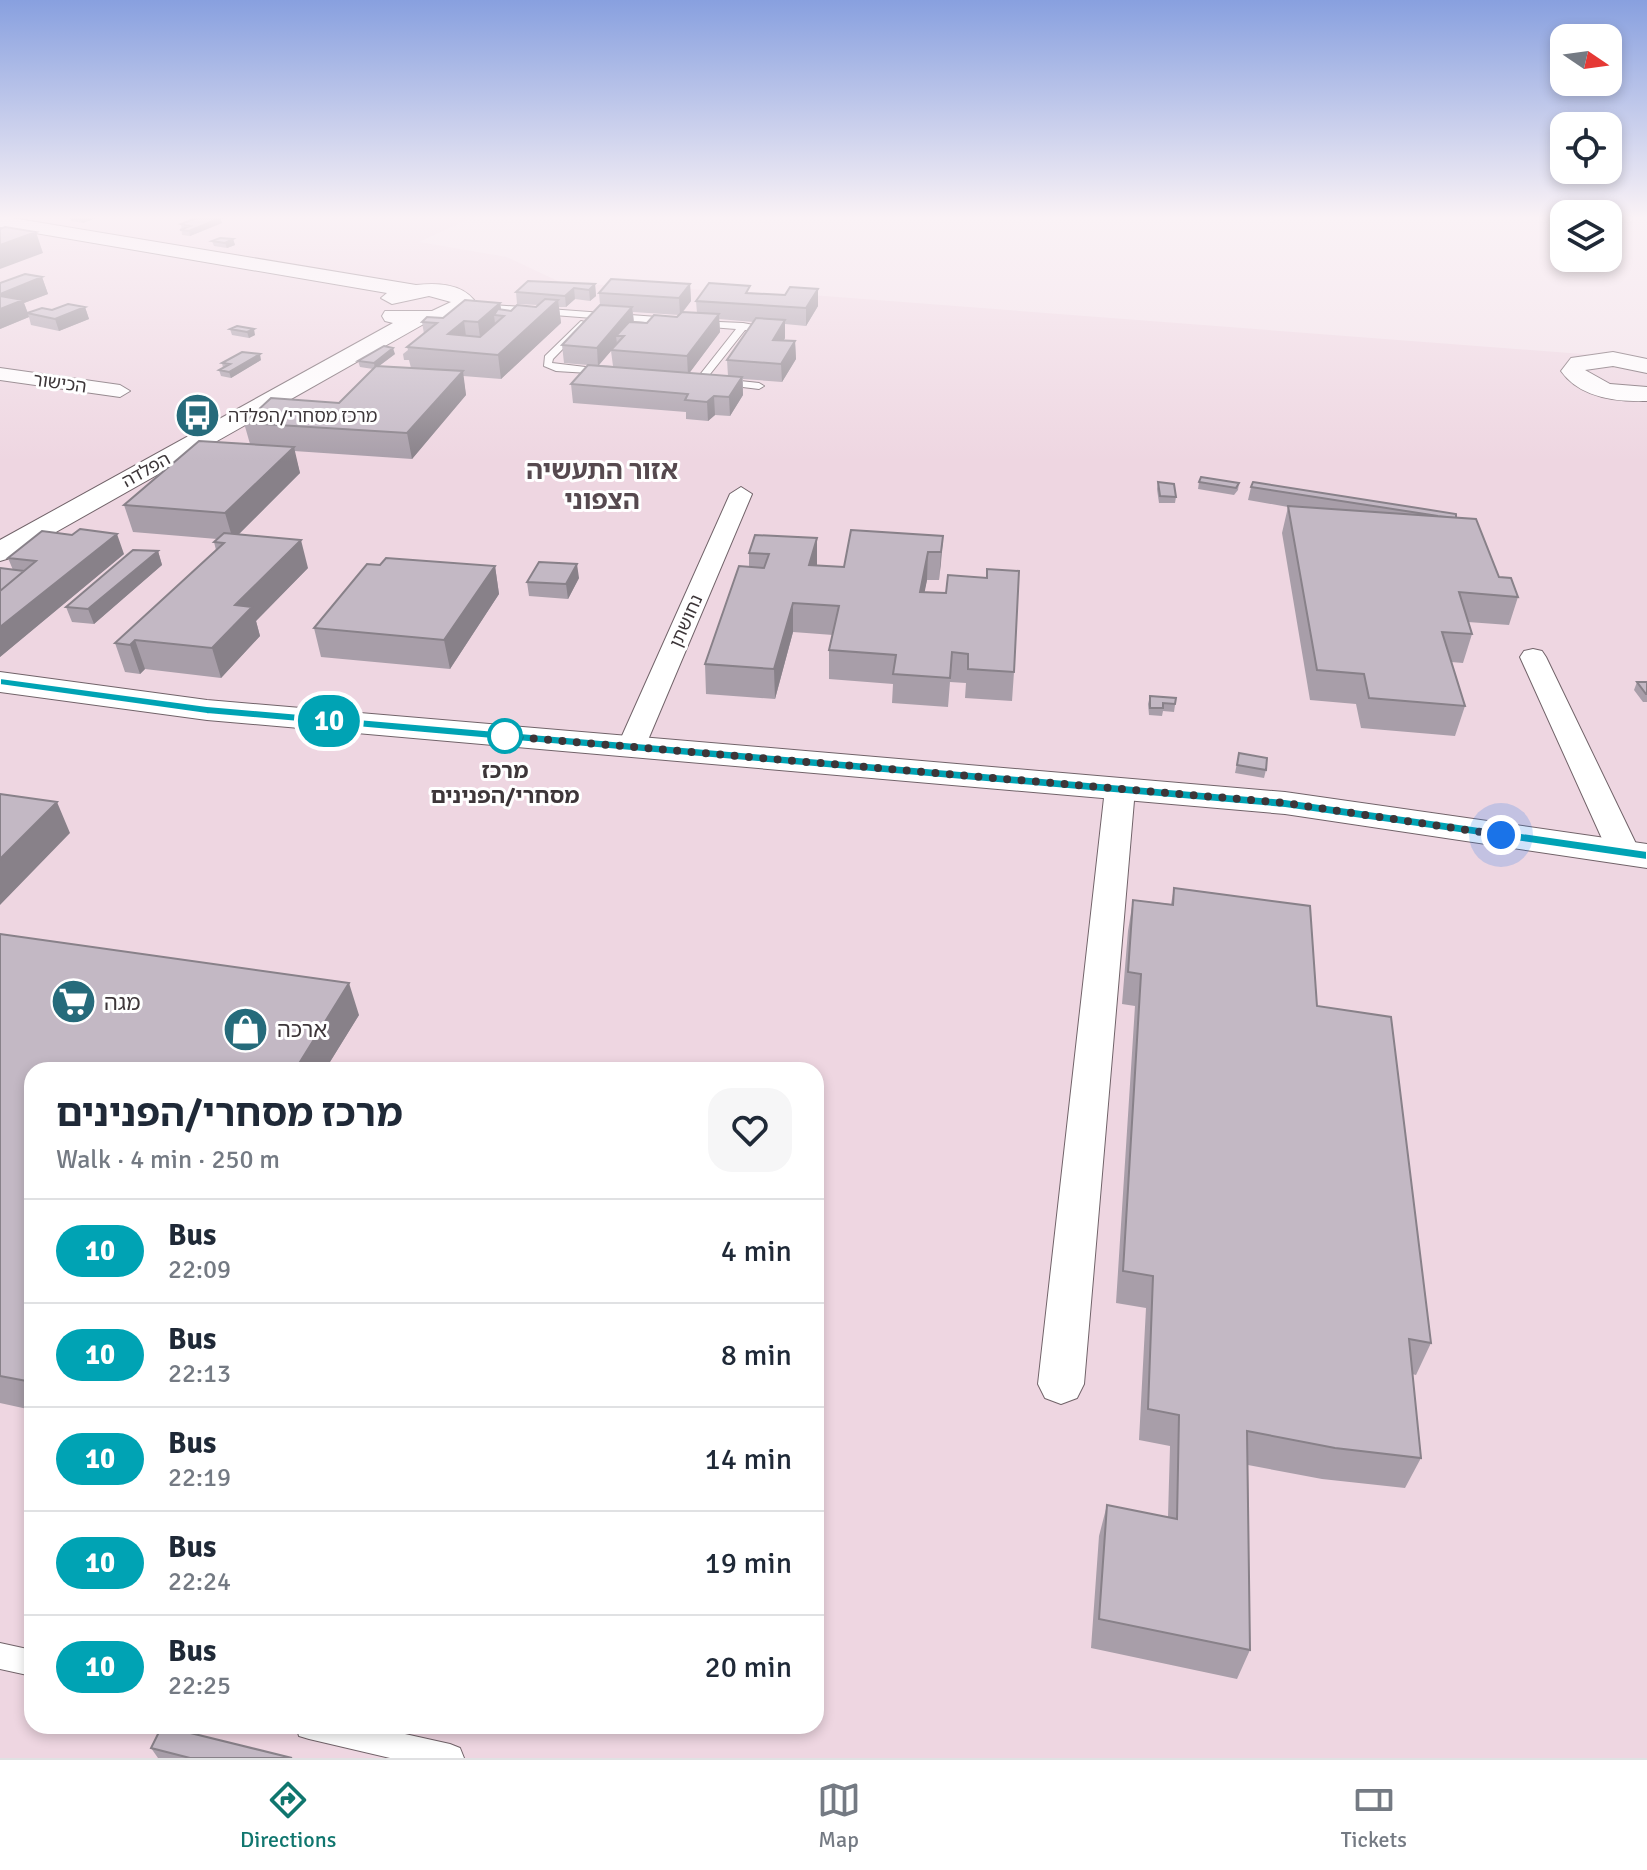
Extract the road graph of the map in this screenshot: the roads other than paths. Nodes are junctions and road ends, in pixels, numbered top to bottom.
1 (366, 298) edge
2 (393, 298) edge
3 (460, 298) edge
4 (460, 306) junction
5 (385, 308) junction
6 (594, 314) junction
7 (418, 318) junction
8 (743, 326) junction
9 (772, 329) edge
10 (1647, 366) edge
11 (614, 373) edge
12 (0, 374) edge
13 (686, 379) edge
14 (700, 381) junction
15 (759, 386) edge
16 (120, 391) dead end
17 (1611, 391) junction
18 (1647, 394) edge
19 (1647, 418) edge
20 (741, 494) dead end
21 (0, 530) edge
22 (0, 552) edge
23 (1533, 657) dead end
24 (0, 682) edge
25 (631, 747) junction
26 (1120, 789) junction
27 (1636, 854) edge
28 (1061, 1384) dead end
29 (0, 1656) edge
30 (24, 1661) edge
31 (344, 1734) edge
32 (450, 1758) edge

1 - 5 street
2 - 5 street, הפלדה
3 - 4 street
4 - 6 lane
4 - 7 street
5 - 7 street
5 - 21 street, הפלדה
6 - 8 lane
6 - 11 lane
7 - 22 street, הפלדה
8 - 9 lane
8 - 14 lane
10 - 17 street
12 - 16 street, הכישור
13 - 14 lane
14 - 15 lane
17 - 18 street
17 - 19 street
20 - 25 street, נחושתן
23 - 27 street
24 - 25 street
25 - 26 street
26 - 27 street
26 - 28 street
29 - 30 lane
31 - 32 lane

